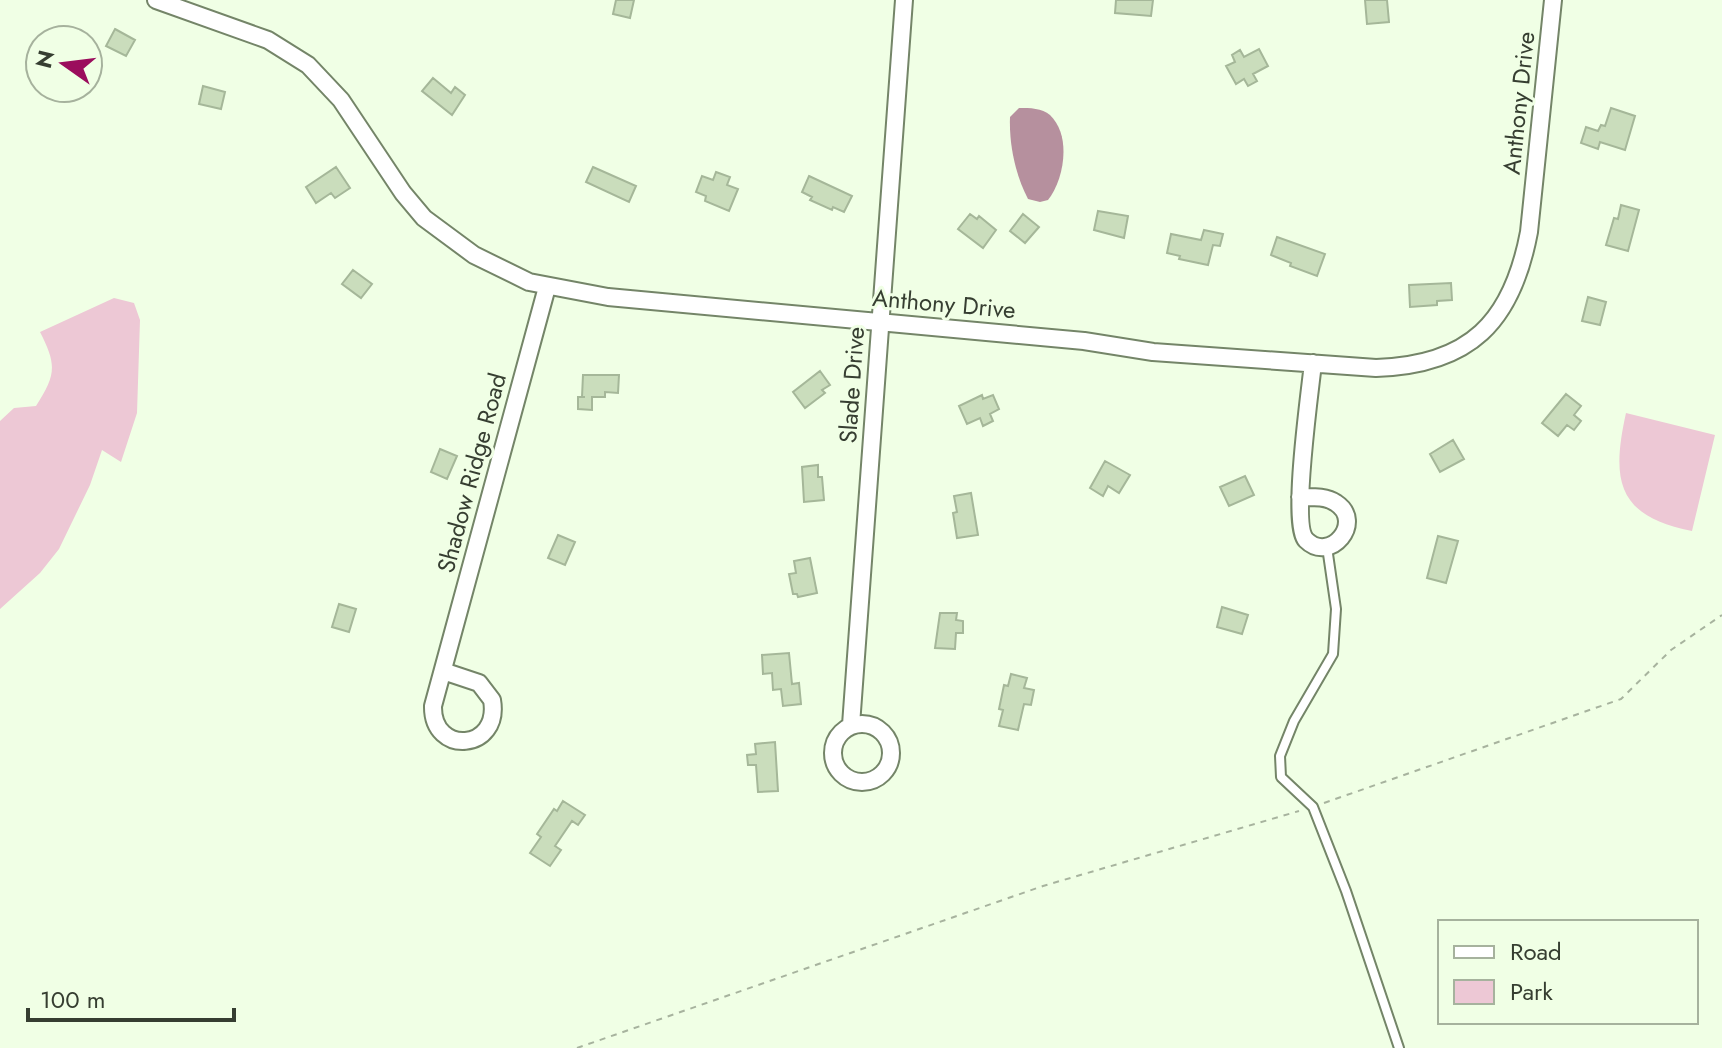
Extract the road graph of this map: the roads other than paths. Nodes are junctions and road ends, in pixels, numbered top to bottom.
1 (156, 0) edge
2 (904, 0) edge
3 (1553, 0) edge
4 (547, 287) junction
5 (881, 322) junction
6 (1313, 363) junction
7 (1300, 497) junction
8 (1327, 547) junction
9 (443, 671) junction
10 (851, 725) dead end
11 (1399, 1048) edge

1 - 4 street, Anthony Drive
2 - 5 street, Slade Drive
3 - 6 street, Anthony Drive
4 - 5 street, Anthony Drive
4 - 9 street, Shadow Ridge Road
5 - 6 street, Anthony Drive
5 - 10 street, Slade Drive
6 - 7 street
7 - 8 street
7 - 8 street
8 - 11 lane
9 - 9 street, Shadow Ridge Road

